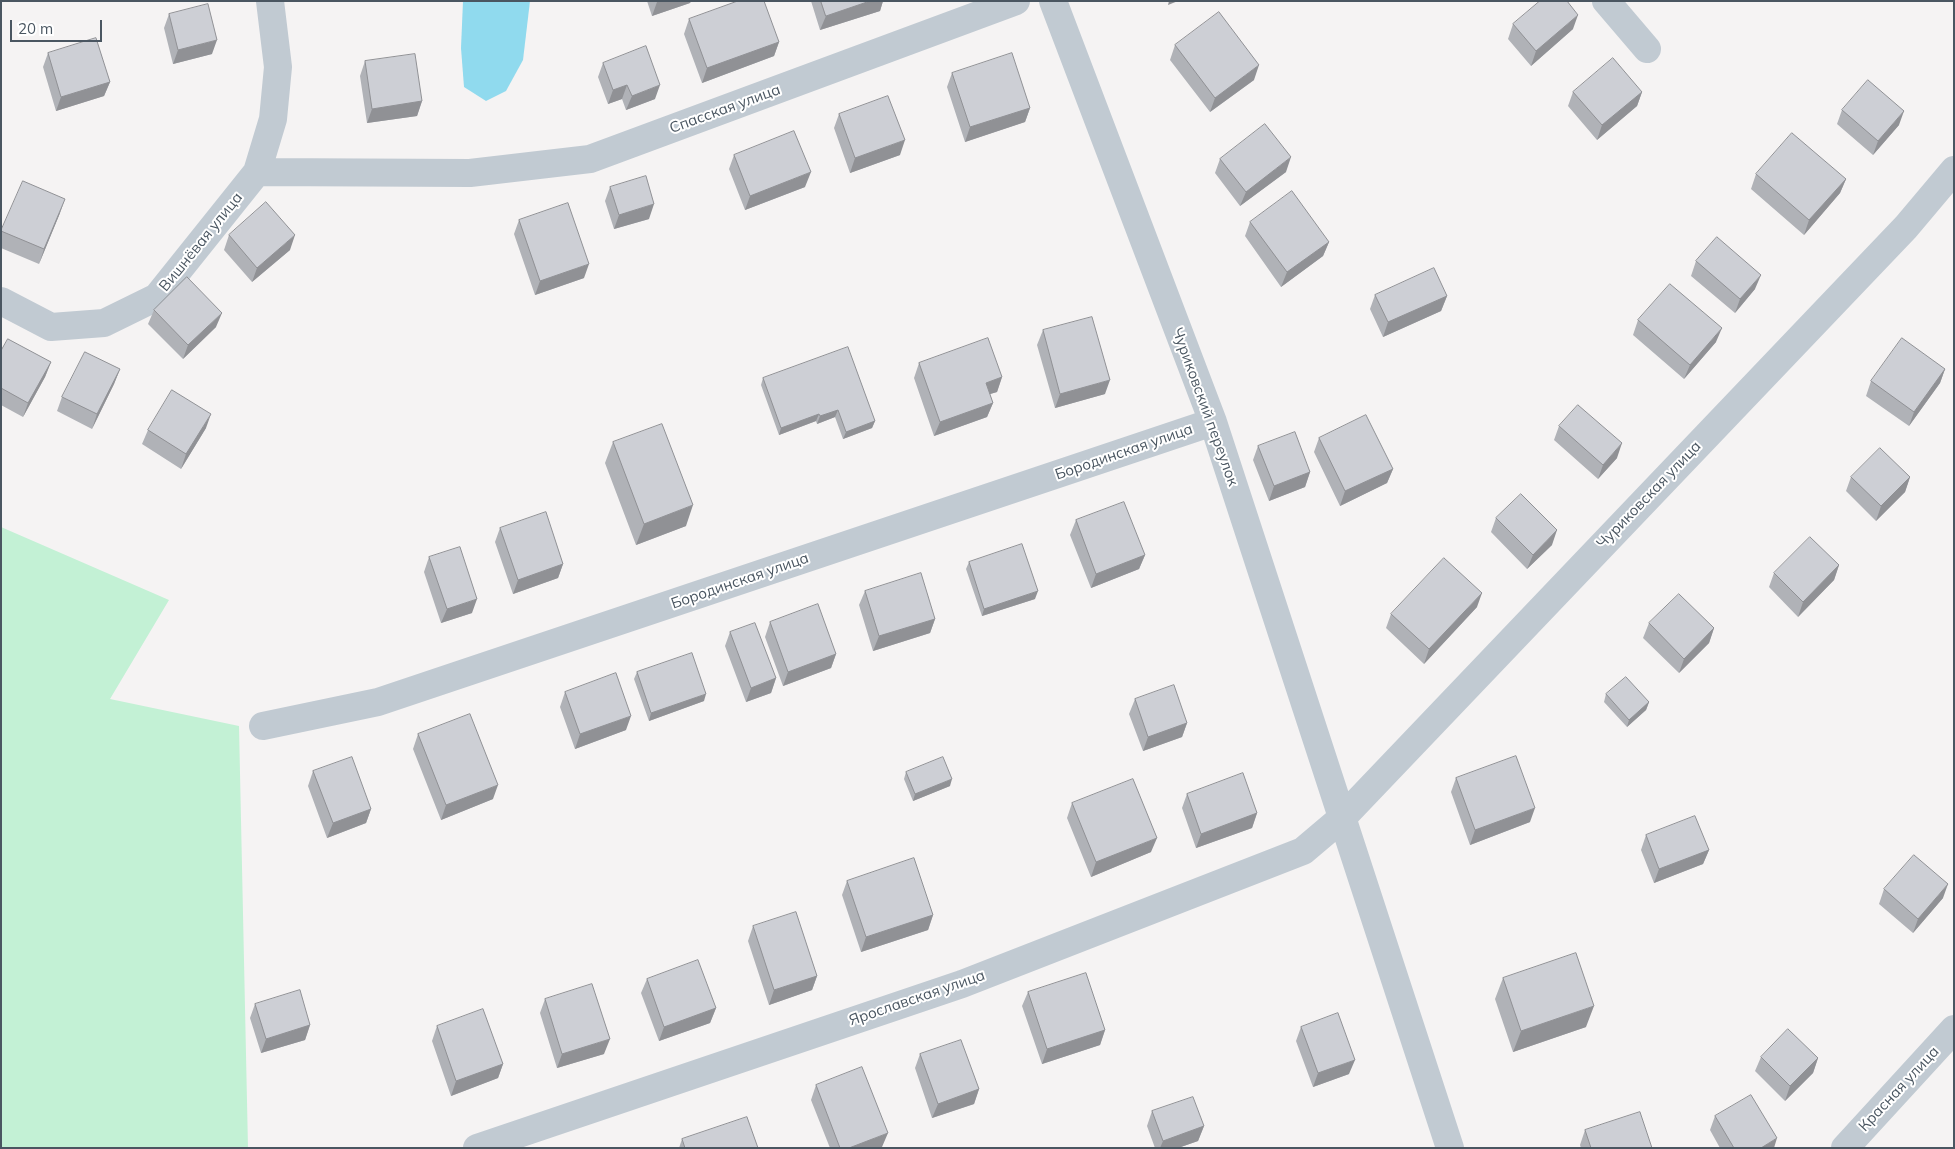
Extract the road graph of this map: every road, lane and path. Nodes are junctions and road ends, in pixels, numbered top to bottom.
1 (270, 1) edge
2 (1016, 1) edge
3 (1053, 1) edge
4 (1606, 1) edge
5 (1647, 49) dead end
6 (1954, 170) edge
7 (257, 172) junction
8 (1, 301) edge
9 (1213, 422) junction
10 (263, 726) dead end
11 (1342, 818) junction
12 (1954, 1029) edge
13 (477, 1148) edge
14 (1450, 1148) edge
15 (1845, 1148) edge

1 - 7 street
2 - 7 street, Спасская улица
3 - 9 street, Чуриковский переулок
4 - 5 street
6 - 11 street, Чуриковская улица
7 - 8 street, Вишнёвая улица
9 - 10 street, Бородинская улица
9 - 11 street, Чуриковский переулок
11 - 13 street, Ярославская улица
11 - 14 street, Чуриковский переулок
12 - 15 street, Красная улица

